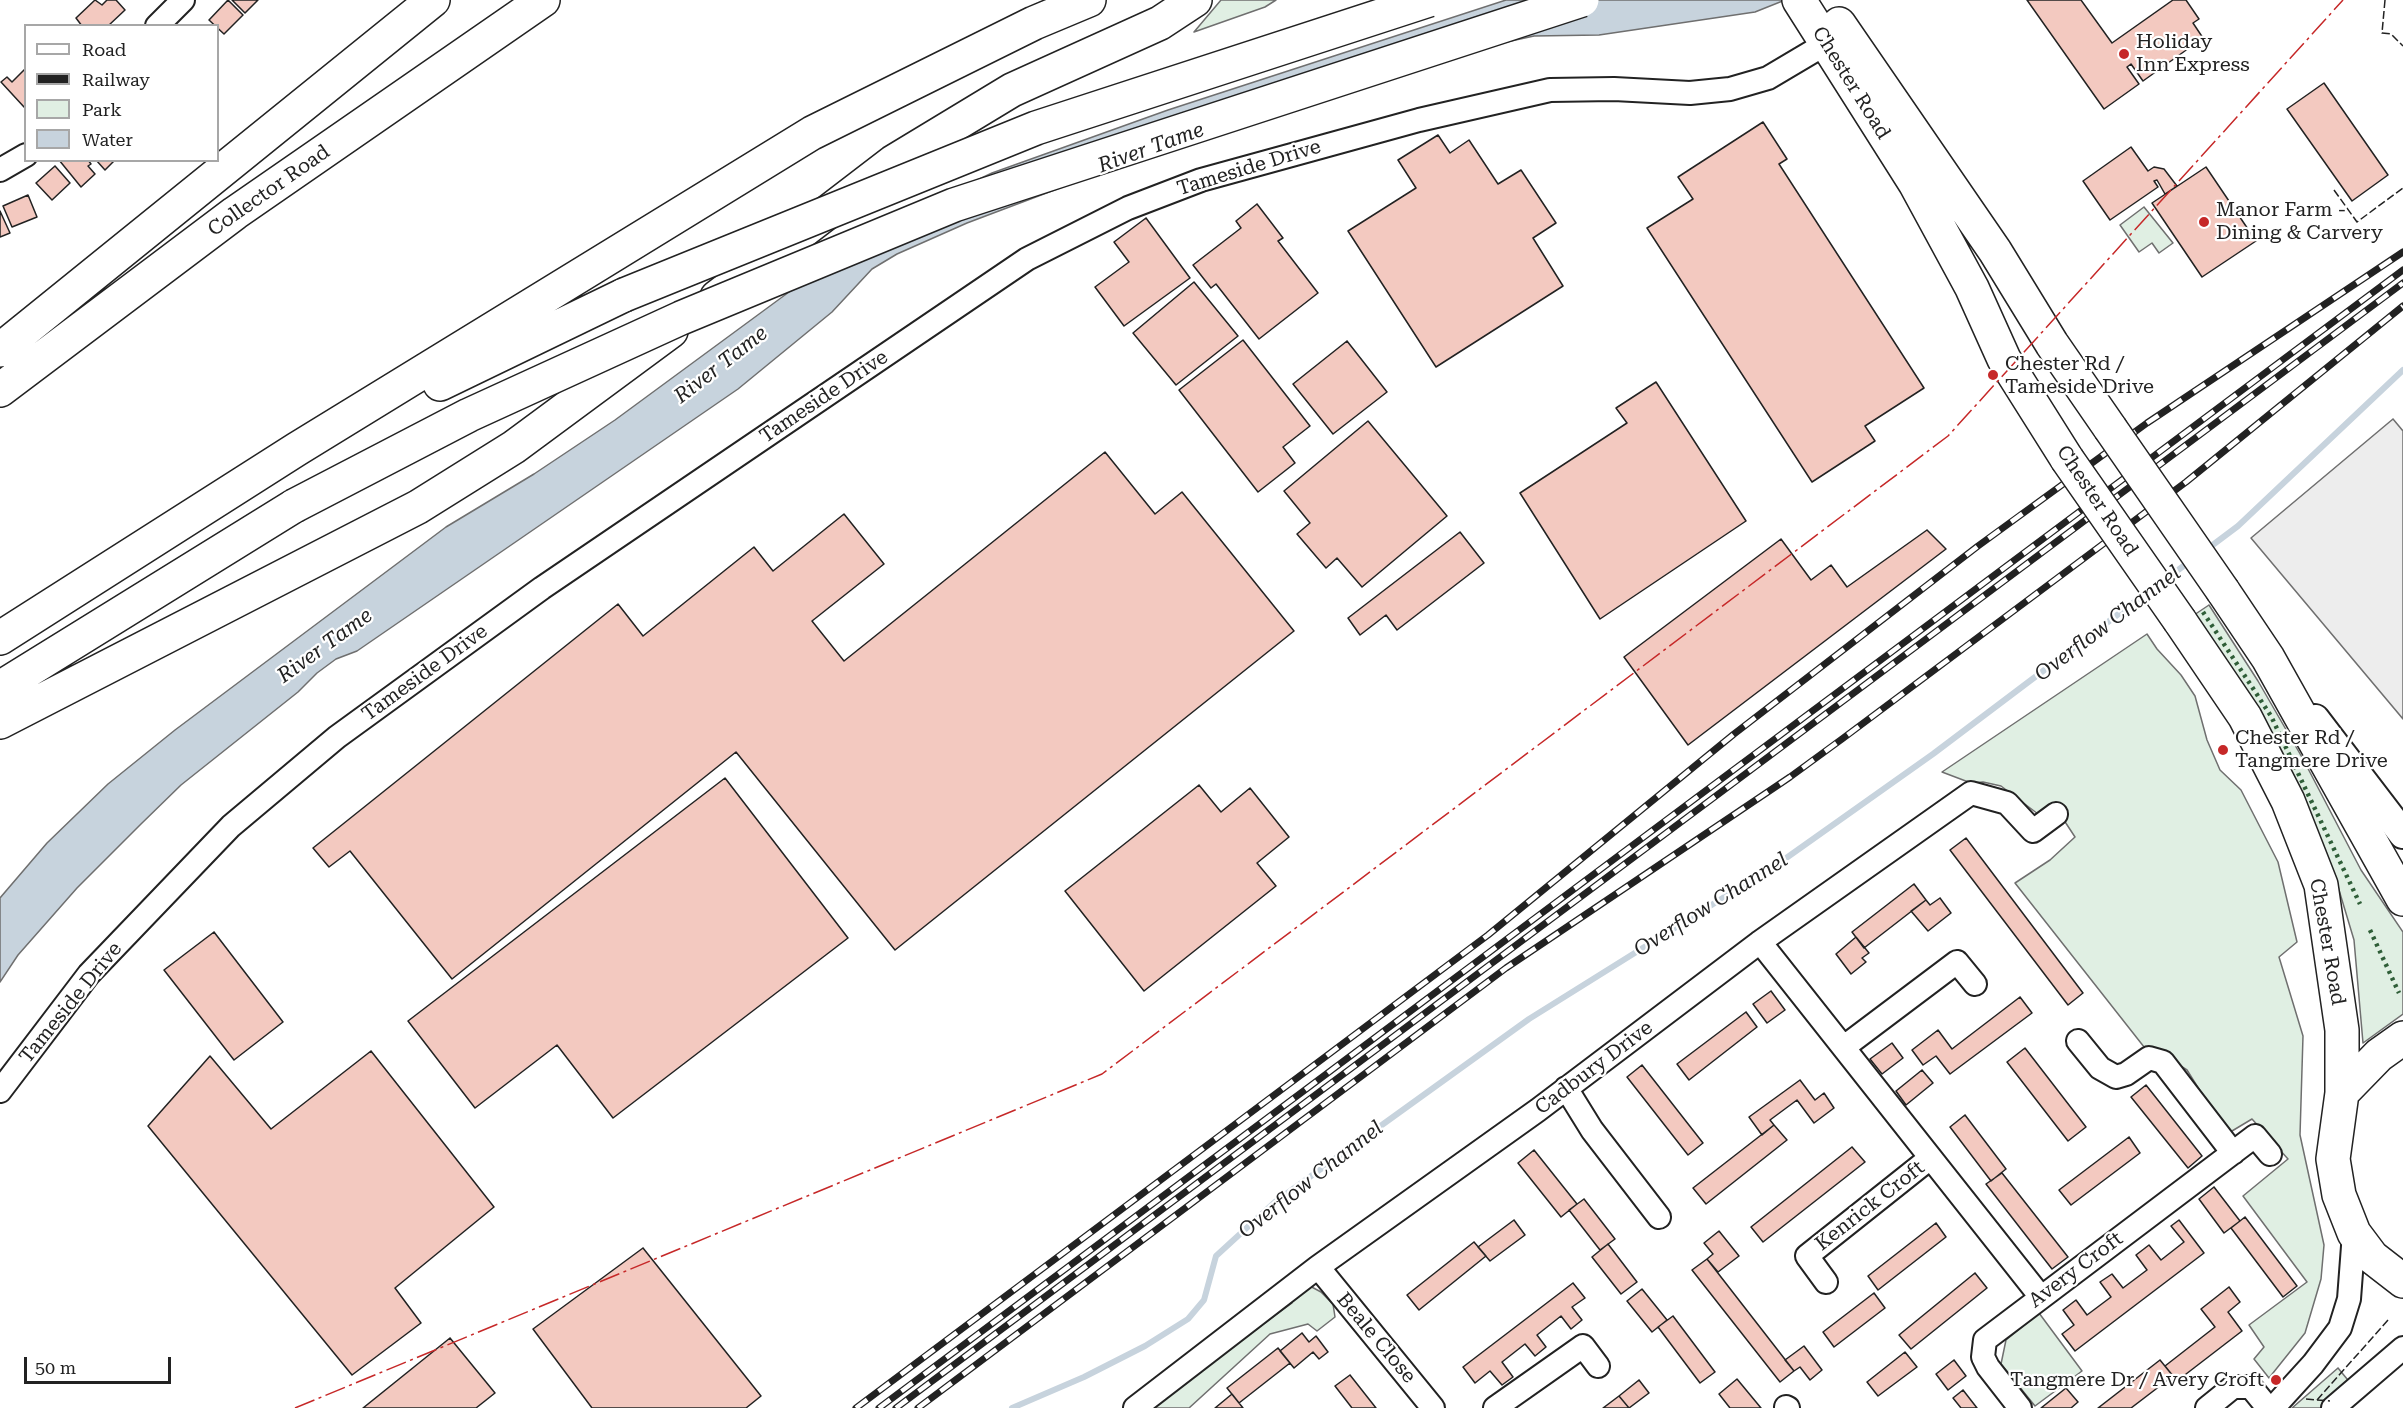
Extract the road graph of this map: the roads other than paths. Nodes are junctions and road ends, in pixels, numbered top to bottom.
1 (183, 0) edge
2 (433, 0) edge
3 (543, 0) edge
4 (1089, 0) edge
5 (1196, 0) edge
6 (1429, 0) edge
7 (1582, 0) edge
8 (1799, 0) edge
9 (1823, 0) edge
10 (159, 24) edge
11 (1827, 43) junction
12 (24, 156) edge
13 (0, 170) edge
14 (0, 350) edge
15 (0, 390) edge
16 (113, 566) junction
17 (0, 638) edge
18 (2268, 658) junction
19 (0, 688) edge
20 (0, 722) edge
21 (2056, 814) dead end
22 (2403, 834) edge
23 (2403, 899) edge
24 (1760, 942) junction
25 (1975, 984) dead end
26 (2403, 1038) edge
27 (2078, 1041) dead end
28 (1844, 1047) junction
29 (1566, 1088) junction
30 (0, 1091) edge
31 (2342, 1093) junction
32 (2233, 1153) junction
33 (2270, 1154) dead end
34 (1929, 1159) junction
35 (1659, 1217) dead end
36 (2354, 1233) junction
37 (1318, 1268) junction
38 (2403, 1281) edge
39 (1826, 1282) dead end
40 (2040, 1296) junction
41 (2399, 1354) edge
42 (1598, 1366) dead end
43 (1135, 1408) edge
44 (1433, 1408) edge
45 (1495, 1408) edge
46 (2020, 1408) edge
47 (2207, 1408) edge
48 (2268, 1408) edge
49 (2273, 1408) edge
50 (2333, 1408) edge

1 - 10 street
2 - 14 highway, Collector Road
3 - 15 highway, Collector Road
4 - 16 highway
5 - 20 highway
6 - 16 highway, bridge
7 - 19 highway, bridge
8 - 11 highway, Chester Road
9 - 18 highway, Chester Road, bridge
11 - 30 street, Tameside Drive
11 - 31 highway, Chester Road, bridge
12 - 13 street
16 - 17 highway
18 - 22 main road
18 - 23 highway, Chester Road
21 - 24 street, Cadbury Drive
24 - 28 street, Kenrick Croft
24 - 29 street, Cadbury Drive
25 - 28 street
26 - 31 highway
27 - 32 street
28 - 34 street, Kenrick Croft
29 - 35 street
29 - 37 street, Cadbury Drive
31 - 36 highway, Chester Road
32 - 33 street, Avery Croft
32 - 40 street, Avery Croft
34 - 39 street, Kenrick Croft
34 - 40 street, Kenrick Croft
36 - 38 highway, Chester Road
36 - 49 street
37 - 43 street, Cadbury Drive
37 - 44 street, Beale Close
40 - 46 street, Avery Croft
41 - 50 street
42 - 45 street
47 - 48 street

